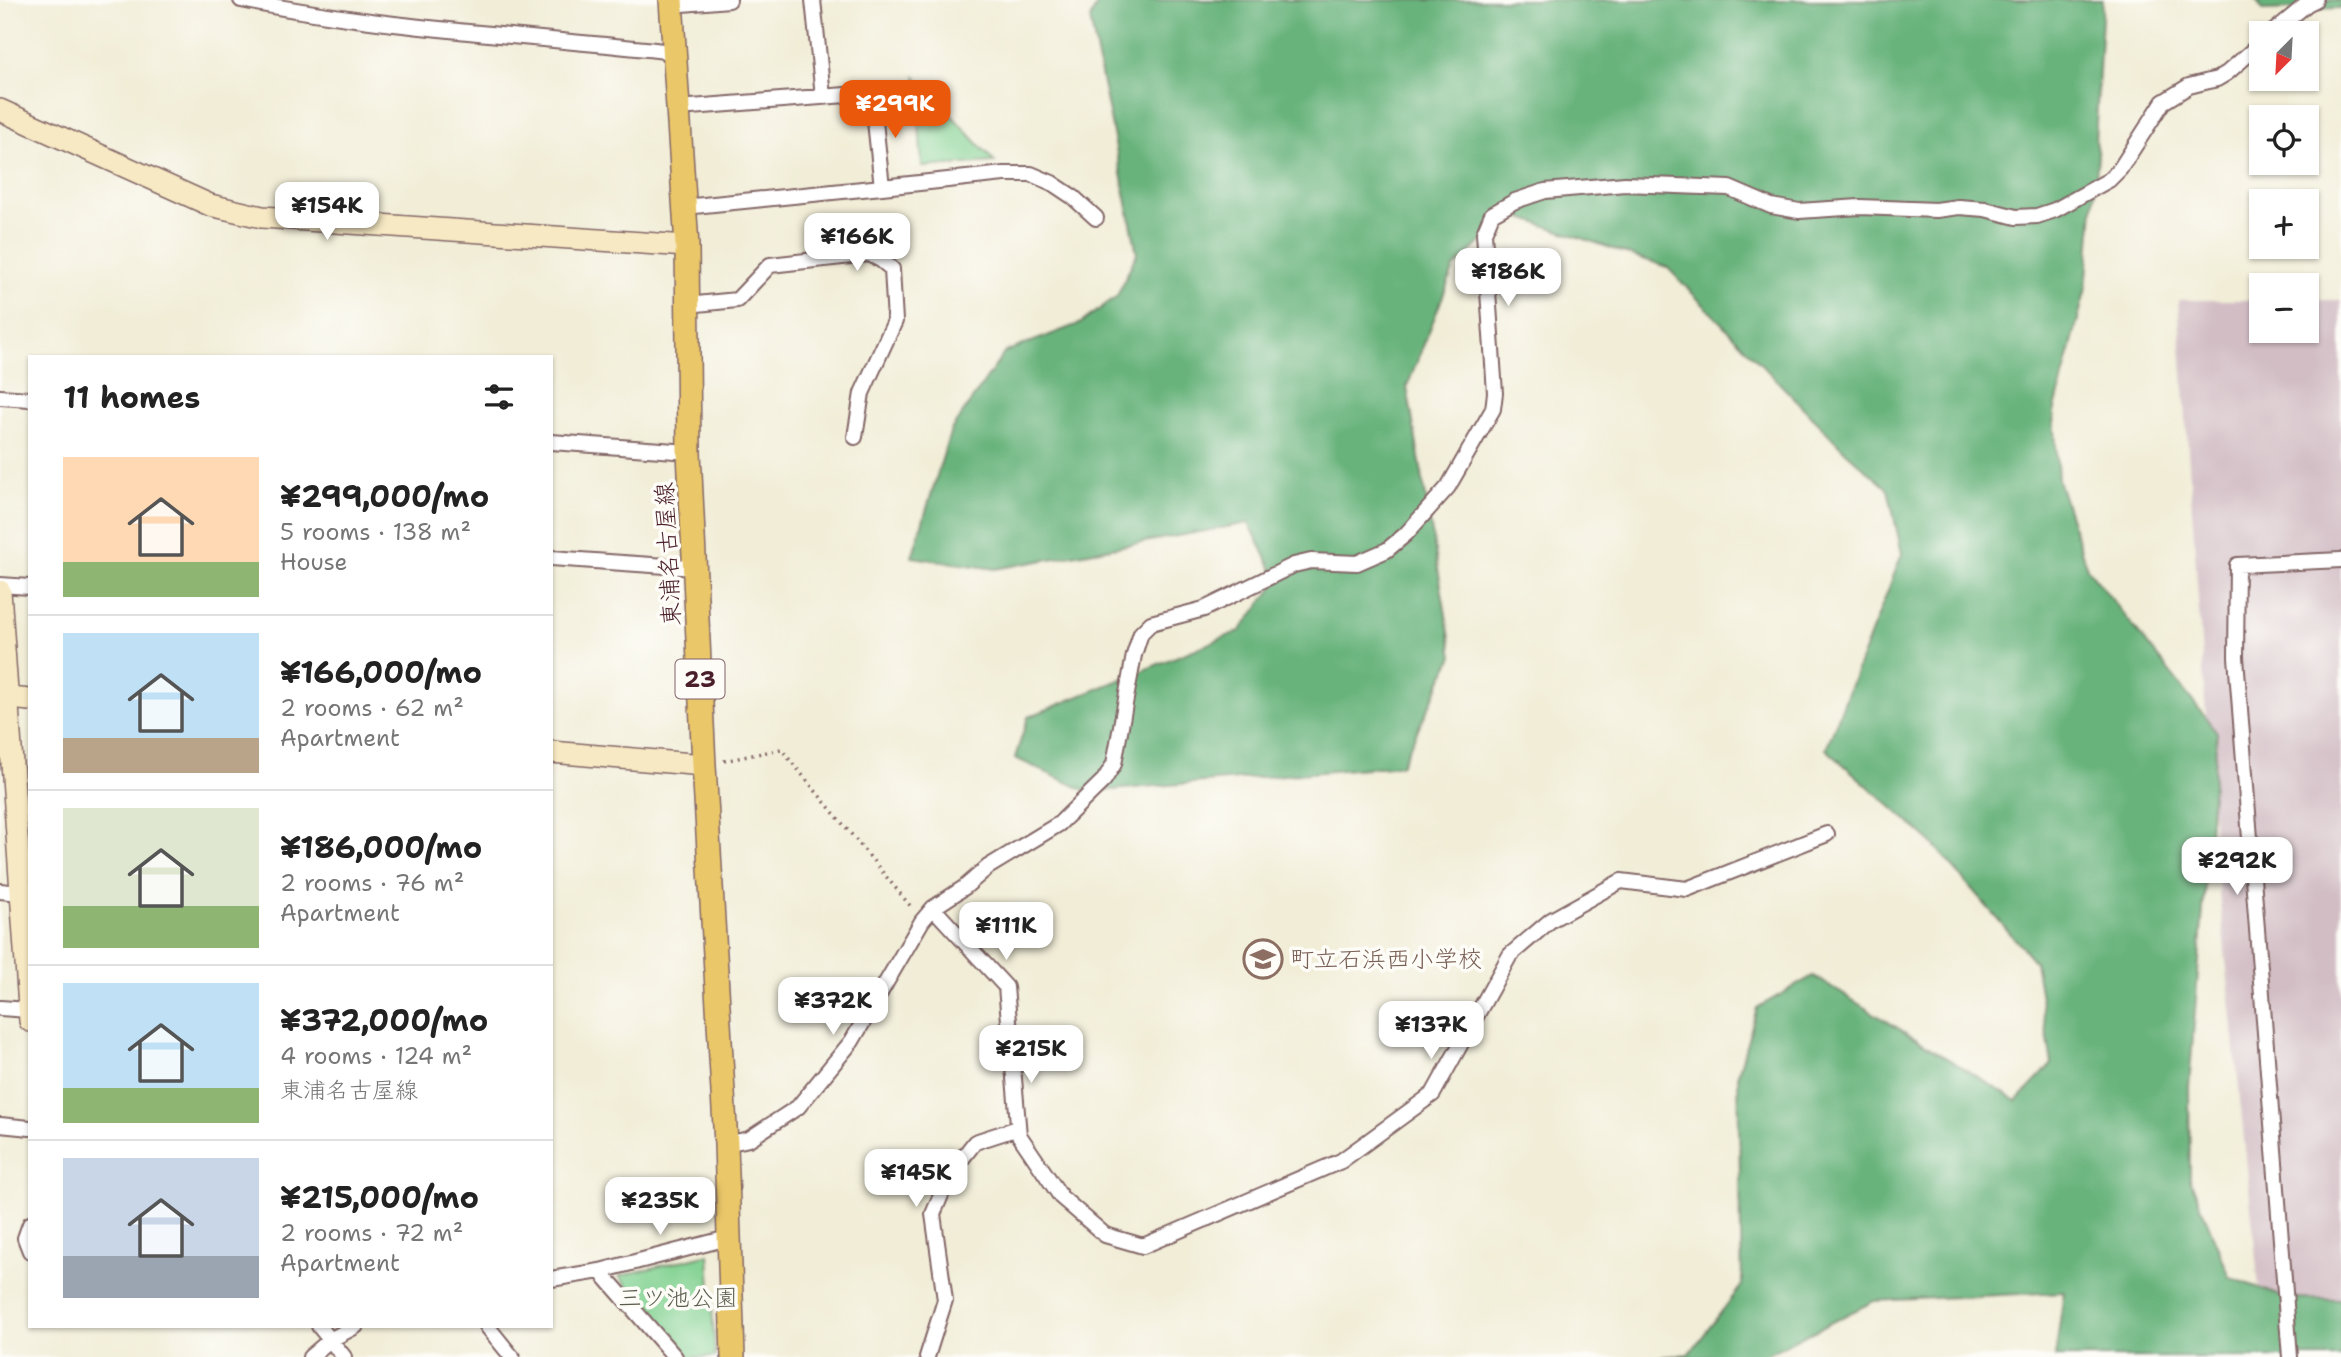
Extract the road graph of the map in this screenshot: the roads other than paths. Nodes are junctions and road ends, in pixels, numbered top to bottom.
1 (241, 0) edge
2 (729, 0) edge
3 (813, 0) edge
4 (2315, 0) edge
5 (671, 3) edge
6 (2286, 21) edge
7 (674, 52) junction
8 (2249, 54) edge
9 (823, 96) junction
10 (677, 108) junction
11 (0, 110) edge
12 (882, 187) junction
13 (684, 207) junction
14 (1096, 218) dead end
15 (687, 246) junction
16 (687, 305) junction
17 (0, 397) edge
18 (28, 400) edge
19 (855, 437) dead end
20 (553, 442) edge
21 (689, 452) junction
22 (553, 558) edge
23 (2341, 560) edge
24 (695, 568) junction
25 (0, 585) edge
26 (28, 587) edge
27 (0, 591) edge
28 (13, 698) edge
29 (553, 752) edge
30 (704, 765) junction
31 (7, 788) edge
32 (1827, 834) dead end
33 (10, 892) edge
34 (933, 908) junction
35 (28, 1004) edge
36 (0, 1008) edge
37 (28, 1010) edge
38 (0, 1125) edge
39 (28, 1128) edge
40 (1018, 1128) junction
41 (726, 1144) junction
42 (728, 1238) junction
43 (600, 1271) junction
44 (553, 1279) edge
45 (321, 1328) edge
46 (352, 1328) edge
47 (489, 1328) edge
48 (330, 1340) junction
49 (310, 1357) edge
50 (344, 1357) edge
51 (512, 1357) edge
52 (675, 1357) edge
53 (733, 1357) edge
54 (927, 1357) edge
55 (2290, 1357) edge

1 - 7 street
2 - 5 street
3 - 9 street
4 - 6 street
5 - 7 main road, 東浦名古屋線 / 23
7 - 10 main road, 東浦名古屋線 / 23
8 - 34 street
9 - 10 street
9 - 12 street
10 - 13 main road, 東浦名古屋線 / 23
11 - 15 street
12 - 13 street
12 - 14 street
13 - 15 main road, 東浦名古屋線 / 23
15 - 16 main road, 東浦名古屋線 / 23
16 - 19 street
16 - 21 main road, 東浦名古屋線 / 23
17 - 18 street
20 - 21 street
21 - 24 main road, 東浦名古屋線 / 23
22 - 24 street
23 - 55 street
24 - 30 main road, 東浦名古屋線 / 23
25 - 26 street
27 - 28 street
28 - 31 street
29 - 30 street
30 - 41 main road, 東浦名古屋線 / 23
31 - 33 street
32 - 40 street
33 - 35 street
34 - 40 street
34 - 41 street
36 - 37 street
38 - 39 street
40 - 54 street
41 - 42 main road, 東浦名古屋線 / 23
42 - 43 street
42 - 53 main road, 東浦名古屋線 / 23
43 - 44 street
43 - 52 street
45 - 48 street
46 - 48 street
47 - 51 street
48 - 49 street
48 - 50 street

